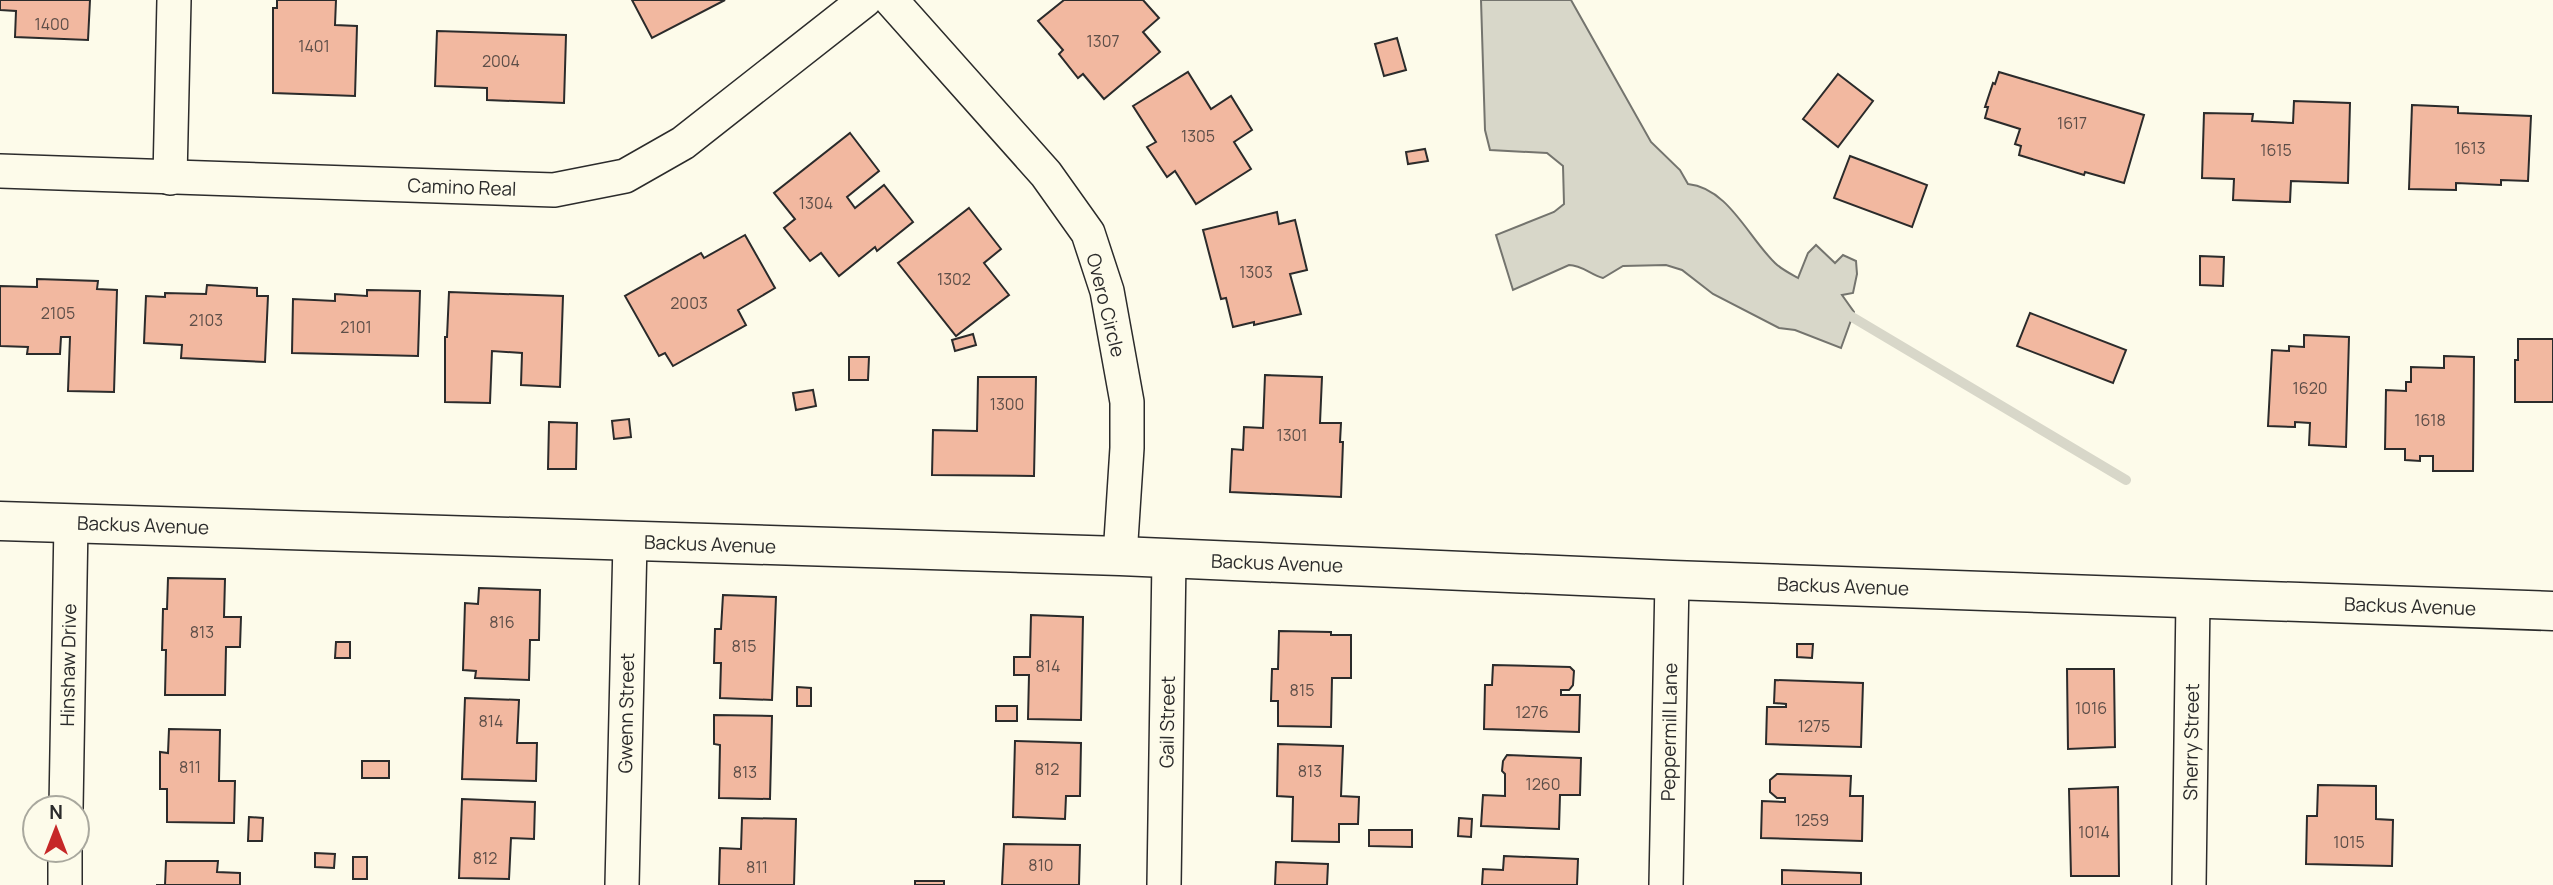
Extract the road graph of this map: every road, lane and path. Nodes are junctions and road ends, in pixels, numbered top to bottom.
1 (173, 0) edge
2 (865, 0) edge
3 (891, 0) edge
4 (0, 171) edge
5 (170, 178) junction
6 (0, 521) edge
7 (71, 523) junction
8 (630, 541) junction
9 (1120, 556) junction
10 (1169, 559) junction
11 (1672, 580) junction
12 (2193, 599) junction
13 (2553, 611) edge
14 (66, 794) edge
15 (65, 864) edge
16 (65, 885) edge
17 (622, 885) edge
18 (1164, 885) edge
19 (1666, 885) edge
20 (2189, 885) edge

1 - 5 street
2 - 5 street, Camino Real
3 - 9 street, Overo Circle
4 - 5 street, Camino Real
6 - 7 street, Backus Avenue
7 - 8 street, Backus Avenue
7 - 14 street, Hinshaw Drive
8 - 9 street, Backus Avenue
8 - 17 street, Gwenn Street
9 - 10 street, Backus Avenue
10 - 11 street, Backus Avenue
10 - 18 street, Gail Street
11 - 12 street, Backus Avenue
11 - 19 street, Peppermill Lane
12 - 13 street, Backus Avenue
12 - 20 street, Sherry Street
15 - 16 street

